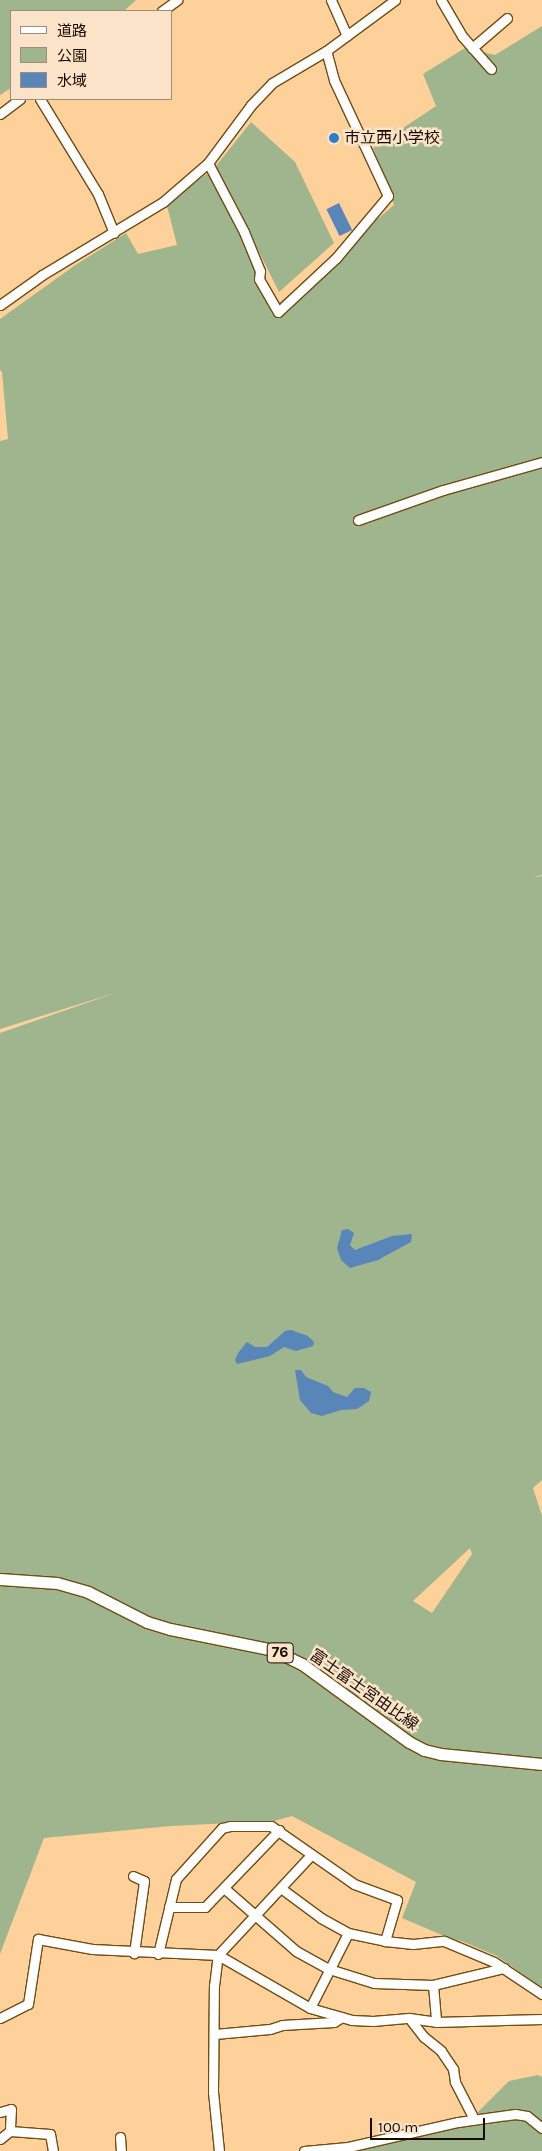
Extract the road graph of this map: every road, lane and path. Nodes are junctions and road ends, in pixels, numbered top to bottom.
1 (177, 0) edge
2 (331, 0) edge
3 (395, 0) edge
4 (441, 0) edge
5 (163, 10) edge
6 (507, 18) dead end
7 (347, 36) junction
8 (472, 48) junction
9 (326, 51) junction
10 (491, 69) dead end
11 (19, 100) edge
12 (41, 100) edge
13 (0, 114) edge
14 (208, 163) junction
15 (114, 233) junction
16 (0, 305) edge
17 (542, 462) edge
18 (358, 520) dead end
19 (0, 1579) edge
20 (542, 1764) edge
21 (279, 1830) junction
22 (311, 1855) junction
23 (133, 1876) dead end
24 (224, 1888) junction
25 (282, 1889) junction
26 (169, 1907) junction
27 (255, 1916) junction
28 (348, 1933) junction
29 (385, 1941) junction
30 (134, 1953) junction
31 (158, 1954) junction
32 (218, 1955) junction
33 (504, 1968) junction
34 (328, 1969) junction
35 (433, 1985) junction
36 (542, 1994) edge
37 (310, 2008) junction
38 (342, 2017) junction
39 (0, 2018) edge
40 (409, 2018) junction
41 (542, 2019) edge
42 (436, 2022) junction
43 (215, 2034) junction
44 (0, 2112) edge
45 (474, 2119) junction
46 (542, 2128) edge
47 (10, 2132) junction
48 (120, 2137) dead end
49 (0, 2139) edge
50 (52, 2151) edge
51 (121, 2151) edge
52 (219, 2151) edge
53 (304, 2151) edge

1 - 5 street
2 - 7 street
3 - 7 street
4 - 8 street
6 - 8 street
7 - 9 street
8 - 10 street
9 - 14 street
9 - 14 street
11 - 13 street
12 - 15 street
14 - 15 street
15 - 16 street
17 - 18 street
19 - 20 main road, 富士富士宮由比線 / 76
21 - 22 street
21 - 24 street
21 - 26 street
22 - 25 street
22 - 29 street
23 - 30 street
24 - 26 street
24 - 27 street
25 - 27 street
25 - 28 street
26 - 31 street
27 - 32 street
27 - 34 street
28 - 29 street
28 - 34 street
29 - 33 street
30 - 31 street
30 - 39 street
31 - 32 street
32 - 37 street
32 - 43 street
33 - 35 street
33 - 36 street
34 - 35 street
34 - 37 street
35 - 42 street
37 - 38 street
38 - 40 street
38 - 43 street
40 - 42 street
40 - 45 street
41 - 42 street
43 - 52 street
44 - 47 street
45 - 46 street
45 - 53 street
47 - 49 street
47 - 50 street
48 - 51 street

